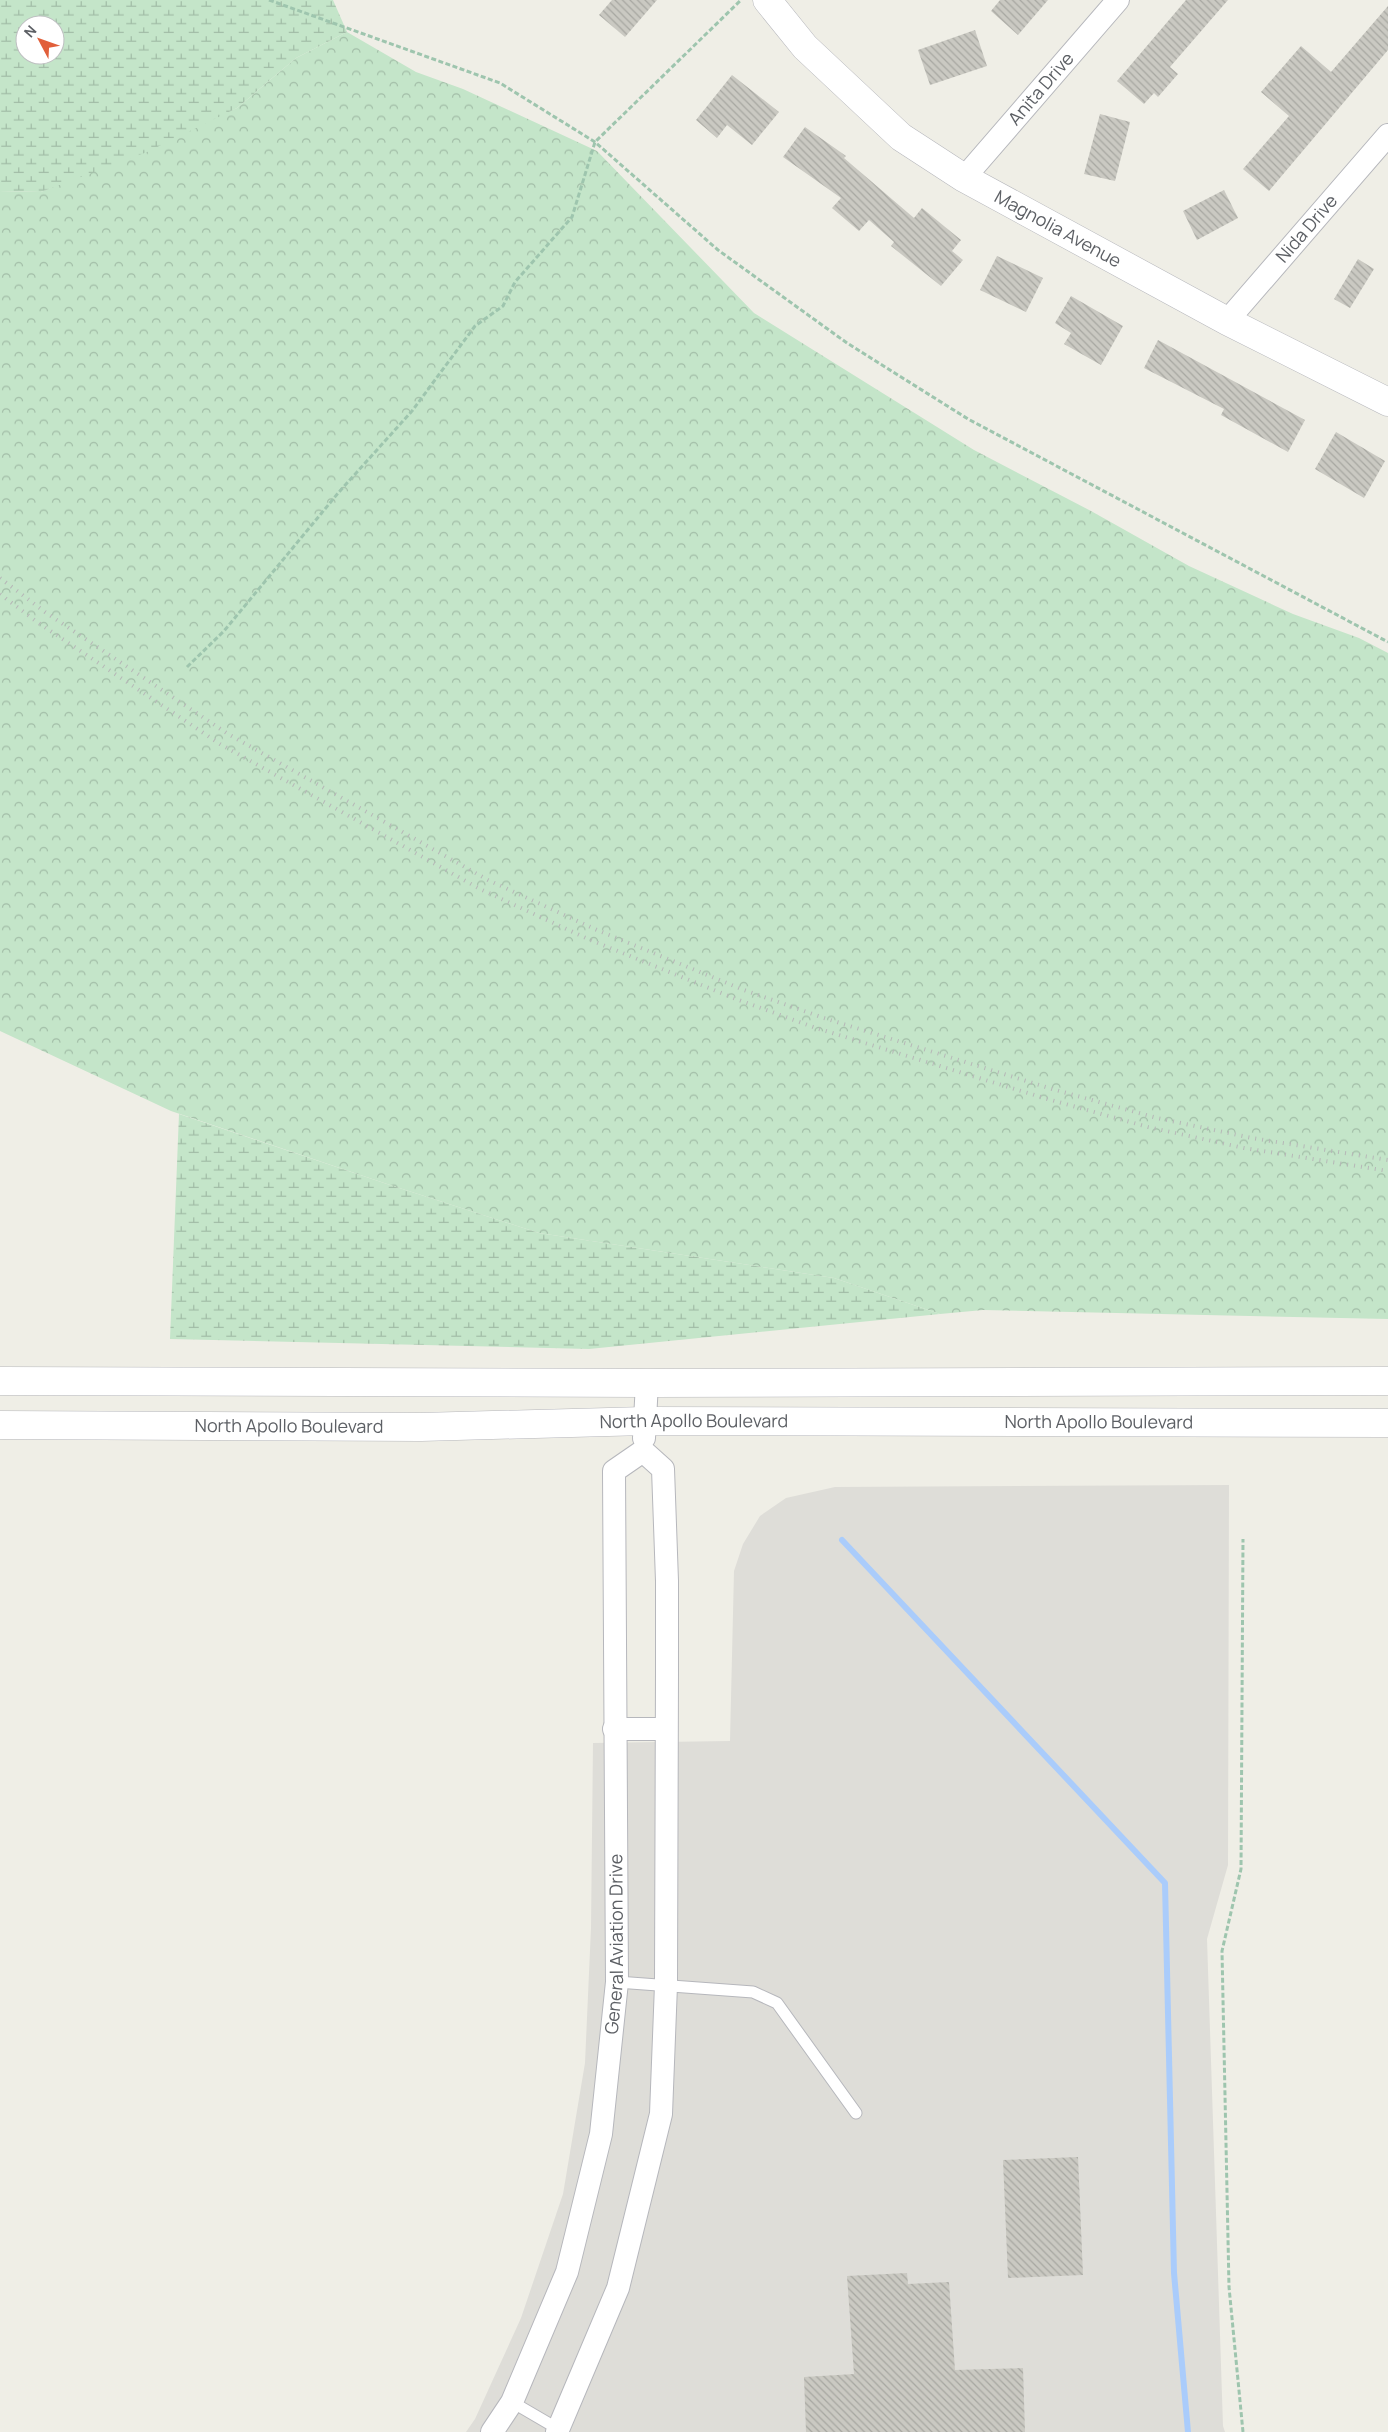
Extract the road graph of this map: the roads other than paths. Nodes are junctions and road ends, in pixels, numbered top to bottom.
1 (766, 0) edge
2 (1118, 0) edge
3 (1388, 135) edge
4 (964, 178) junction
5 (1227, 321) junction
6 (1388, 402) edge
7 (1388, 1381) edge
8 (0, 1382) edge
9 (647, 1384) junction
10 (645, 1422) junction
11 (1388, 1422) edge
12 (0, 1425) edge
13 (643, 1451) junction
14 (614, 1729) junction
15 (666, 1729) junction
16 (617, 1982) junction
17 (666, 1985) junction
18 (856, 2113) dead end
19 (512, 2402) junction
20 (560, 2431) edge
21 (492, 2432) edge

1 - 4 street, Magnolia Avenue
2 - 4 street, Anita Drive
3 - 5 street, Nida Drive
4 - 5 street, Magnolia Avenue
5 - 6 street, Magnolia Avenue
7 - 9 street
8 - 9 street
9 - 10 street
10 - 11 street, North Apollo Boulevard
10 - 12 street, North Apollo Boulevard
10 - 13 street
13 - 14 street, General Aviation Drive
13 - 15 street
14 - 15 street
14 - 16 street, General Aviation Drive
15 - 17 street
16 - 17 lane
16 - 19 street, General Aviation Drive
17 - 18 lane
17 - 20 street
19 - 20 lane
19 - 21 street, General Aviation Drive

